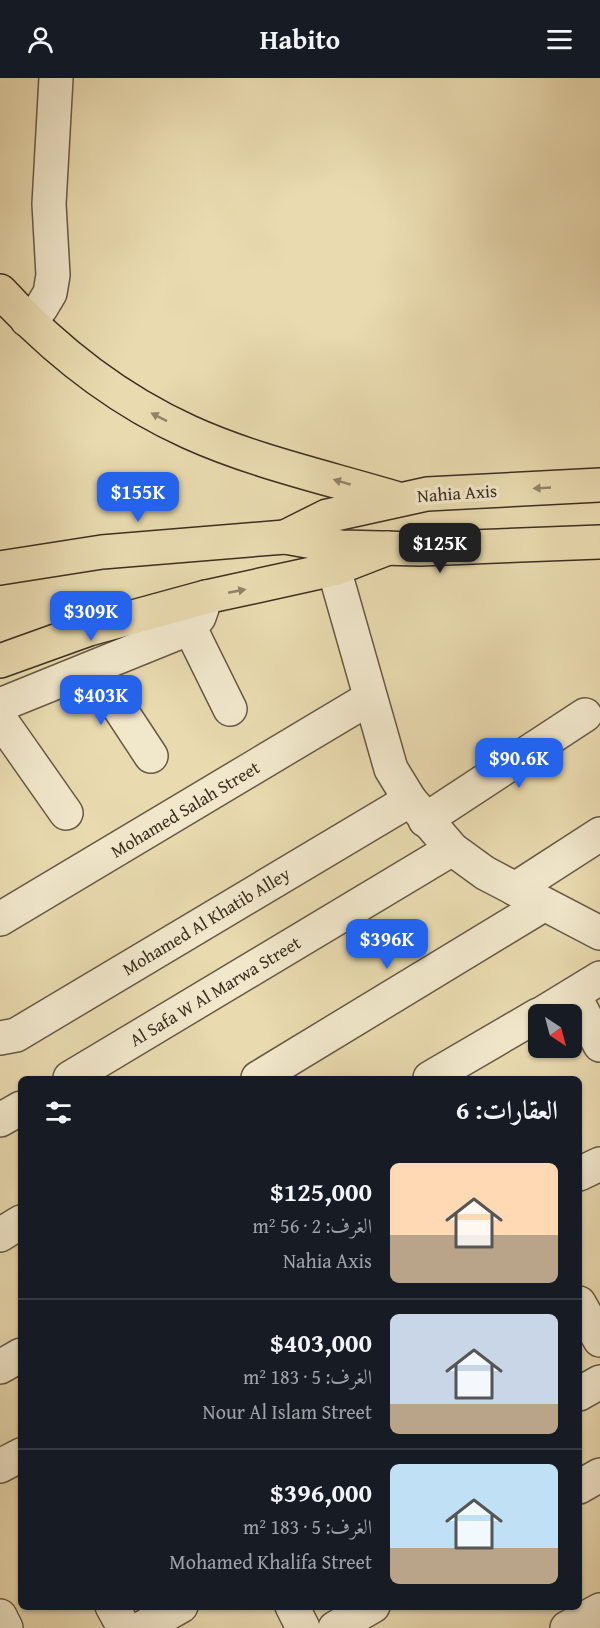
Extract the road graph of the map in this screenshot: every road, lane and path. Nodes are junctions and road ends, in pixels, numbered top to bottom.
1 (56, 78) edge
2 (0, 291) edge
3 (27, 320) junction
4 (600, 485) edge
5 (398, 499) junction
6 (285, 537) junction
7 (600, 542) edge
8 (388, 548) junction
9 (0, 568) edge
10 (334, 569) junction
11 (206, 597) junction
12 (190, 628) junction
13 (0, 661) edge
14 (93, 668) junction
15 (370, 698) junction
16 (0, 705) edge
17 (230, 709) dead end
18 (585, 715) dead end
19 (0, 719) edge
20 (151, 756) dead end
21 (417, 810) junction
22 (66, 813) dead end
23 (600, 834) edge
24 (452, 849) junction
25 (515, 889) junction
26 (543, 905) junction
27 (3, 912) edge
28 (600, 933) edge
29 (587, 986) edge
30 (558, 1004) edge
31 (528, 1022) edge
32 (0, 1038) edge
33 (600, 1045) edge
34 (73, 1076) edge
35 (261, 1076) edge
36 (433, 1076) edge
37 (18, 1110) edge
38 (0, 1120) edge
39 (600, 1164) edge
40 (582, 1173) edge
41 (18, 1224) edge
42 (0, 1235) edge
43 (582, 1308) edge
44 (600, 1340) edge
45 (18, 1357) edge
46 (0, 1367) edge
47 (600, 1382) edge
48 (582, 1392) edge
49 (18, 1457) edge
50 (0, 1466) edge
51 (600, 1475) edge
52 (582, 1485) edge
53 (114, 1610) edge
54 (174, 1610) edge
55 (294, 1610) edge
56 (366, 1610) edge
57 (600, 1610) edge
58 (0, 1616) edge
59 (6, 1628) edge
60 (124, 1628) edge
61 (142, 1628) edge
62 (303, 1628) edge
63 (336, 1628) edge
64 (567, 1628) edge

1 - 3 street
2 - 3 main road
5 -> 3 main road
4 -> 5 main road, Nahia Axis
5 - 6 main road, Nahia Axis
6 - 8 main road, Nahia Axis
6 - 9 main road, Nahia Axis
7 - 8 main road, Nahia Axis
8 - 10 main road
11 -> 10 main road
10 - 15 street
11 - 12 street
11 - 13 main road
12 - 14 street
12 - 17 street
14 - 16 street
14 - 20 street
15 - 21 street
15 - 27 street, Mohamed Salah Street
18 - 21 street, Mohamed Al Khatib Alley
19 - 22 street
21 - 24 street
21 - 32 street, Mohamed Al Khatib Alley
23 - 25 street
24 - 25 street
24 - 34 street, Al Safa W Al Marwa Street
25 - 26 street
26 - 28 street
26 - 35 street
29 - 30 street
29 - 33 street
31 - 36 street
37 - 38 street
39 - 40 street
41 - 42 street
43 - 44 street
45 - 46 street
47 - 48 street
49 - 50 street
51 - 52 street
53 - 60 street
54 - 61 street
55 - 62 street
56 - 63 street
57 - 64 street
58 - 59 street

